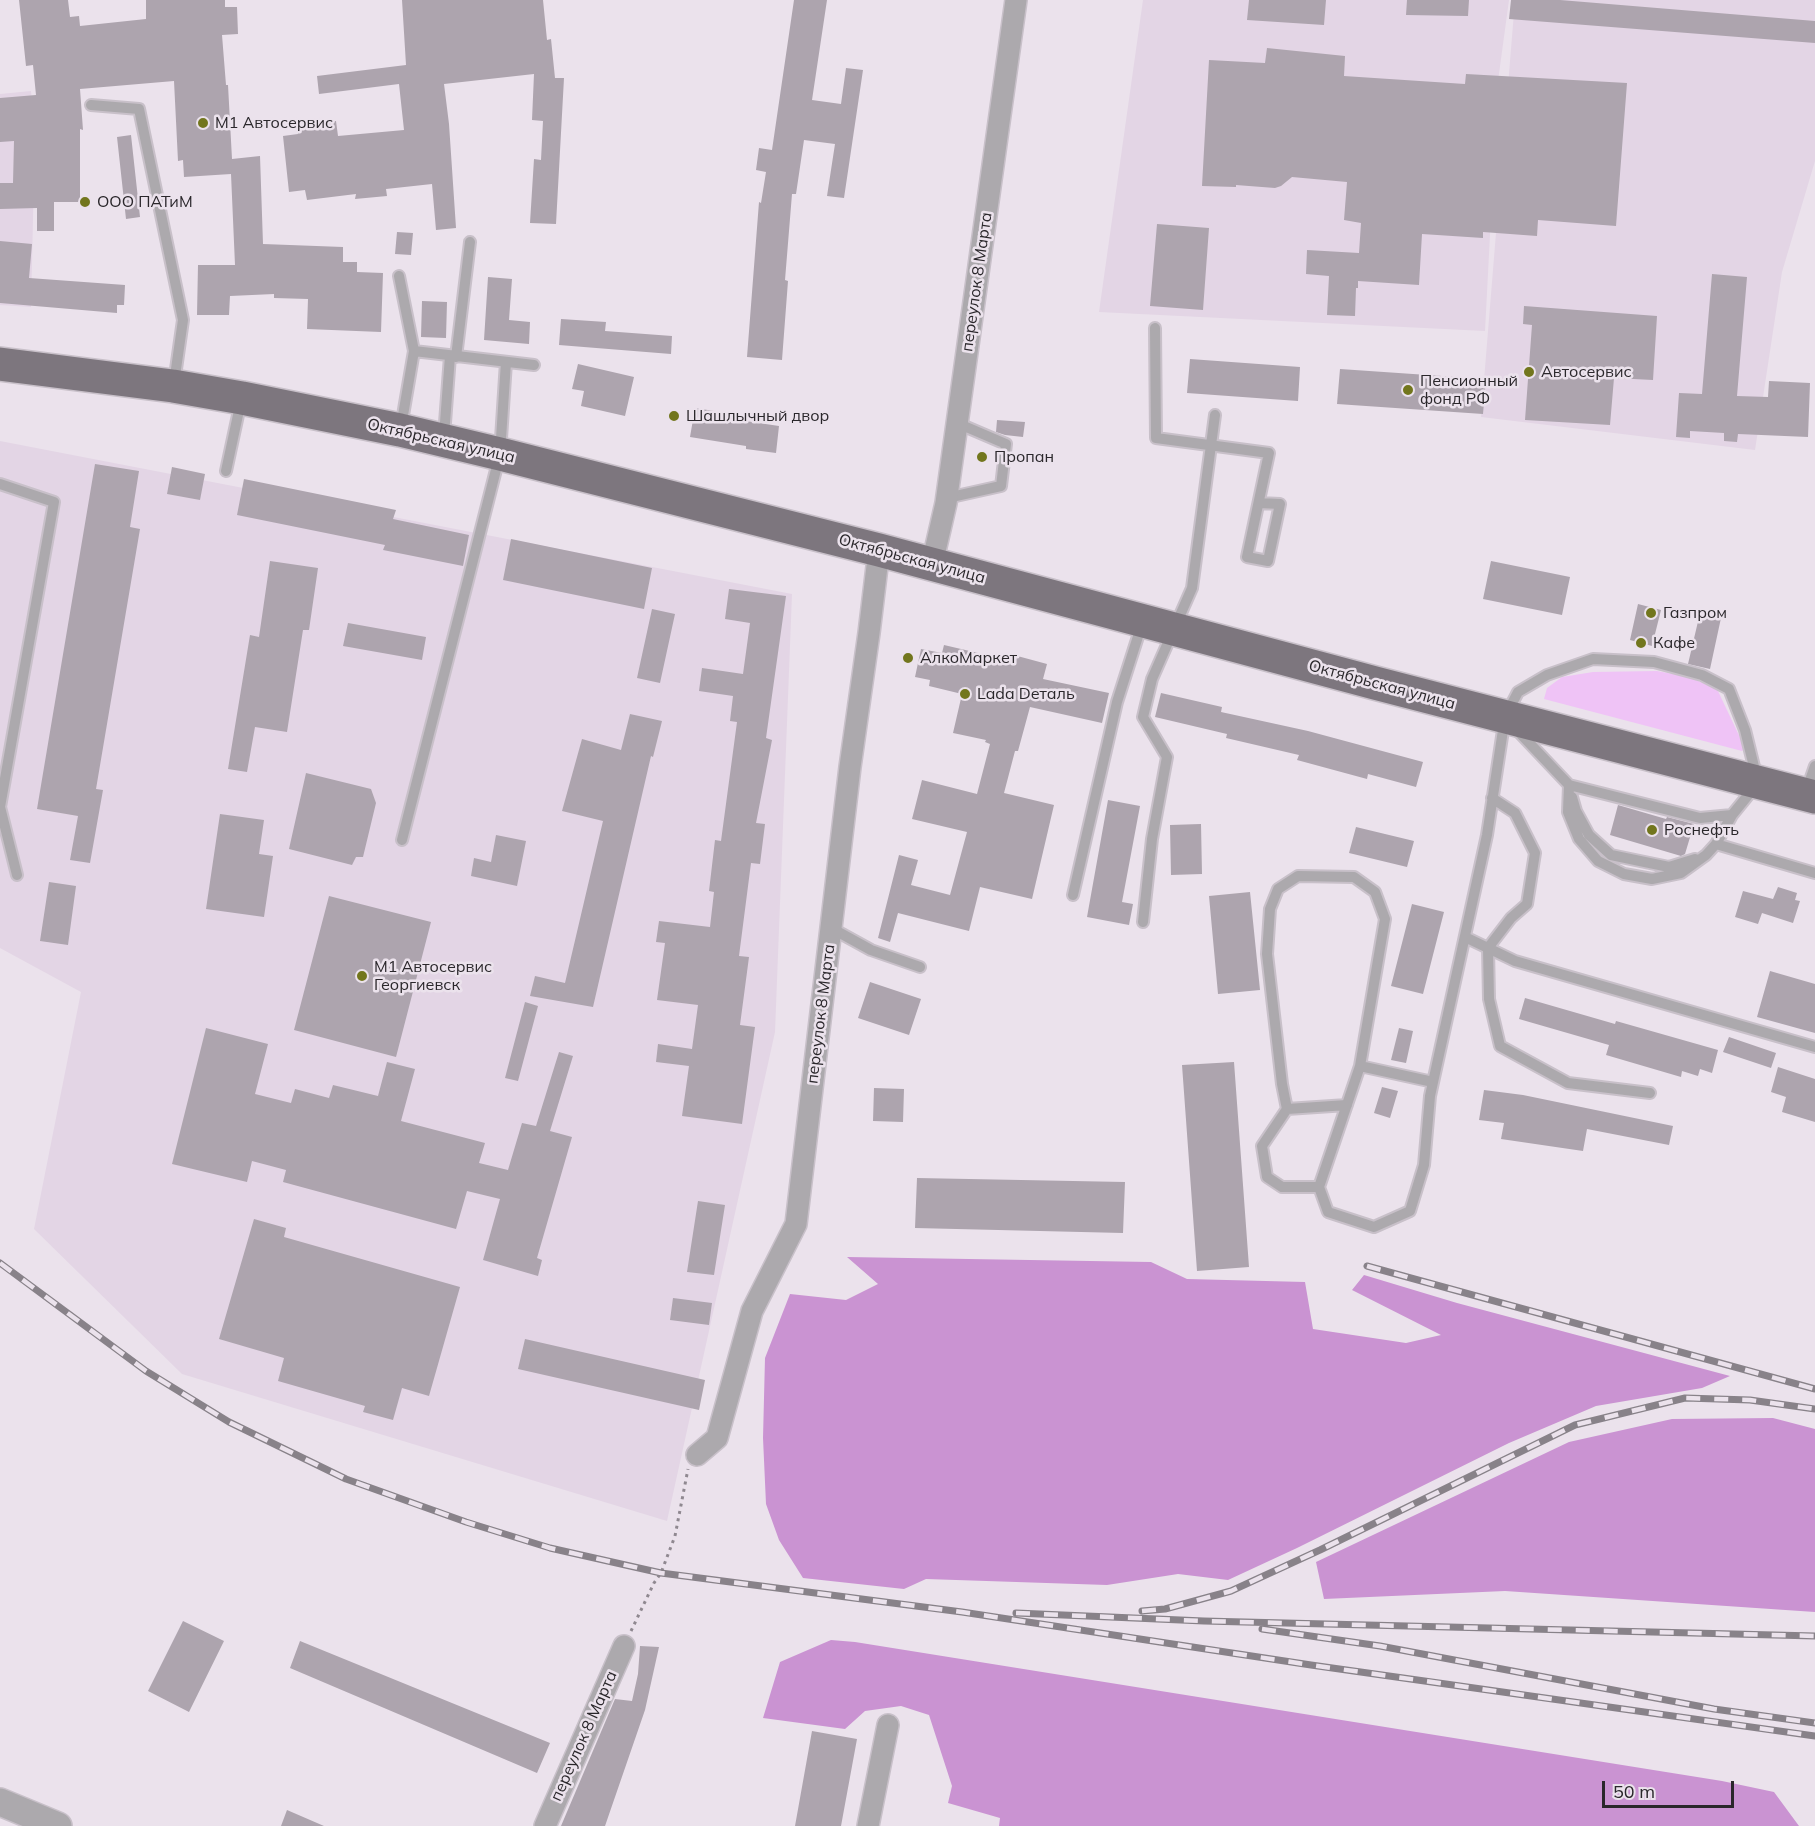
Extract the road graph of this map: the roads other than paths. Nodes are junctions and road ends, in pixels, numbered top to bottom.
1 (1016, 0) edge
2 (91, 105) dead end
3 (470, 242) dead end
4 (399, 276) dead end
5 (1155, 328) dead end
6 (414, 351) junction
7 (453, 356) junction
8 (506, 362) junction
9 (0, 364) edge
10 (534, 365) dead end
11 (173, 386) junction
12 (242, 398) junction
13 (1215, 415) dead end
14 (957, 423) junction
15 (400, 430) junction
16 (444, 441) junction
17 (1211, 446) junction
18 (500, 454) junction
19 (225, 471) dead end
20 (0, 484) edge
21 (947, 498) junction
22 (1259, 503) junction
23 (879, 550) junction
24 (932, 564) junction
25 (1143, 620) junction
26 (1175, 629) junction
27 (1506, 717) junction
28 (1758, 783) junction
29 (1569, 785) junction
30 (1812, 786) edge
31 (1492, 798) junction
32 (1732, 815) junction
33 (402, 840) dead end
34 (1716, 844) junction
35 (1706, 855) junction
36 (1815, 873) edge
37 (17, 875) dead end
38 (1073, 895) dead end
39 (1143, 922) dead end
40 (831, 928) junction
41 (1465, 937) junction
42 (1488, 948) junction
43 (920, 967) dead end
44 (1815, 1047) edge
45 (1360, 1066) junction
46 (1433, 1082) junction
47 (1650, 1093) dead end
48 (1347, 1105) junction
49 (1287, 1109) junction
50 (1319, 1187) junction
51 (697, 1455) road end
52 (624, 1646) road end
53 (888, 1725) dead end
54 (0, 1802) edge
55 (55, 1825) edge
56 (545, 1826) edge
57 (868, 1826) edge

1 - 14 street, переулок 8 Марта
2 - 11 lane
3 - 7 lane
4 - 6 lane
5 - 17 lane
6 - 7 lane
6 - 15 lane
7 - 8 lane
7 - 16 lane
8 - 10 lane
8 - 18 lane
9 - 11 main road, Октябрьская улица
11 - 12 main road, Октябрьская улица
12 - 15 main road, Октябрьская улица
12 - 19 lane
13 - 17 lane
14 - 21 street, переулок 8 Марта
14 - 21 lane
15 - 16 main road, Октябрьская улица
16 - 18 main road, Октябрьская улица
17 - 22 lane
17 - 26 lane
18 - 23 main road, Октябрьская улица
18 - 33 lane
20 - 37 lane
21 - 24 street, переулок 8 Марта
22 - 22 lane
23 - 24 main road, Октябрьская улица
23 - 40 street, переулок 8 Марта
24 - 25 main road, Октябрьская улица
25 - 26 main road, Октябрьская улица
25 - 38 lane
26 - 27 main road, Октябрьская улица
26 - 39 lane
27 - 28 main road, Октябрьская улица
27 - 28 lane
27 - 29 lane
27 - 31 lane
28 - 30 main road, Октябрьская улица
28 - 32 lane
29 - 32 lane
29 - 35 lane
29 - 35 lane
31 - 41 lane
31 - 42 lane
32 - 34 lane
34 - 35 lane
34 - 36 lane
40 - 43 lane
40 - 51 street, переулок 8 Марта
41 - 42 lane
41 - 46 lane
42 - 44 lane
42 - 47 lane
45 - 46 lane
45 - 48 lane
45 - 49 lane
46 - 50 lane
48 - 49 lane
48 - 50 lane
49 - 50 lane
52 - 56 street, переулок 8 Марта
53 - 57 street
54 - 55 street

